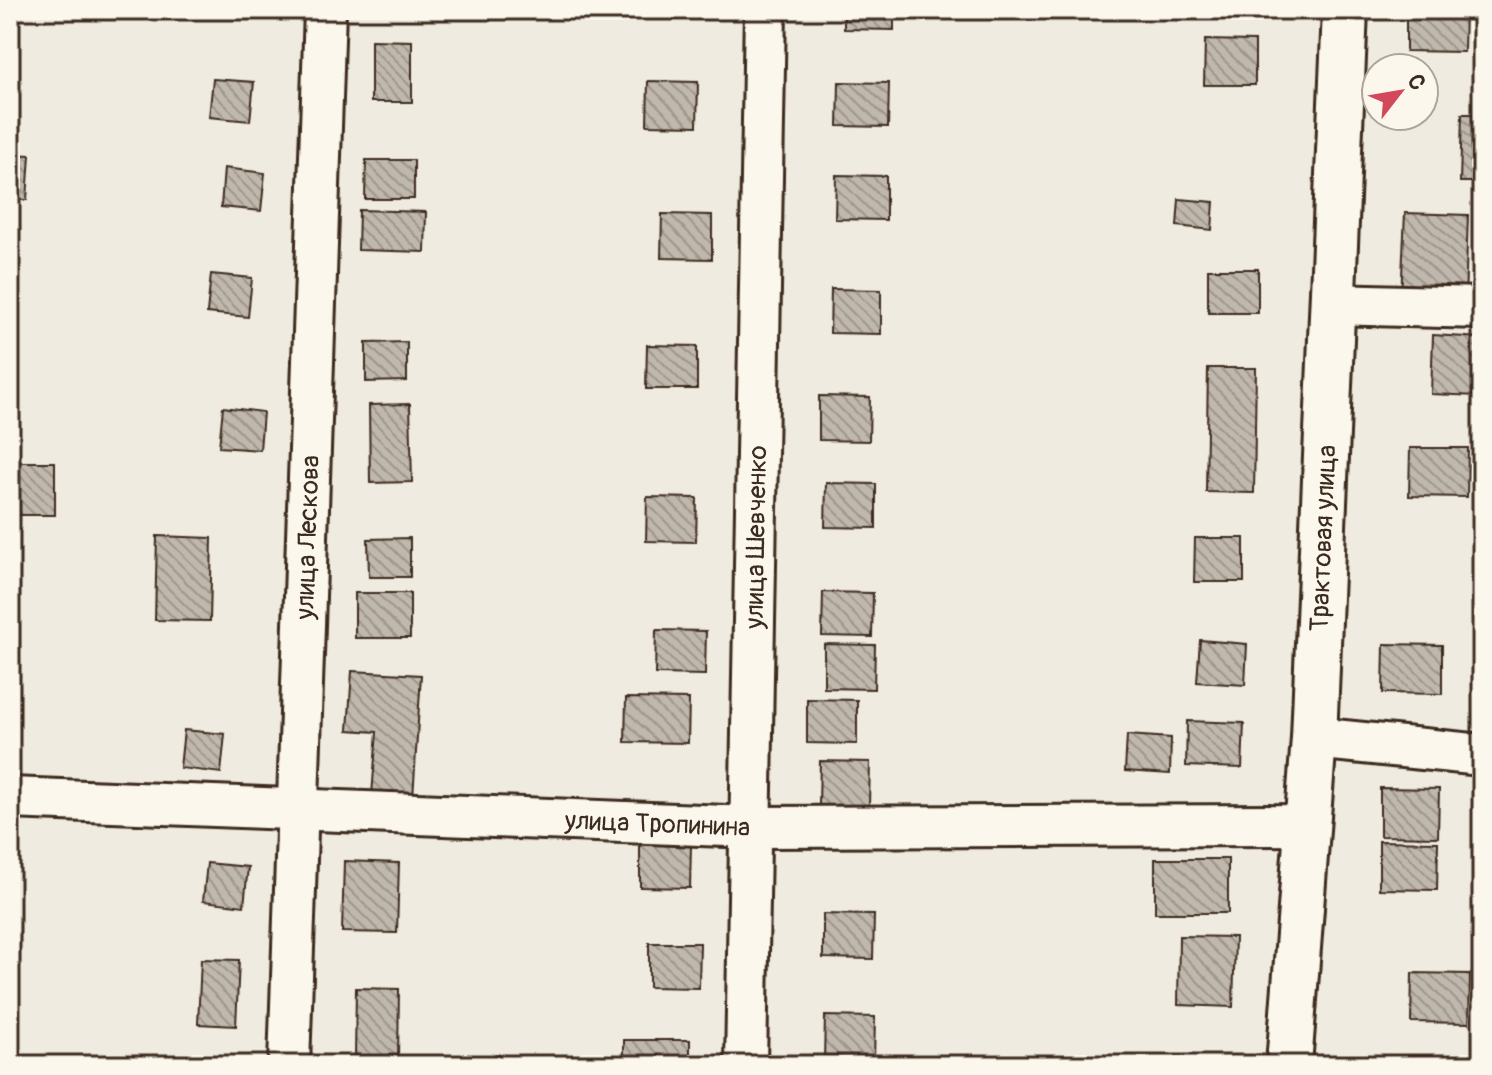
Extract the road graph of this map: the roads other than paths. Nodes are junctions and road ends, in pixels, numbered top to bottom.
1 (325, 10) edge
2 (765, 10) edge
3 (1345, 10) edge
4 (1331, 304) junction
5 (1482, 308) edge
6 (1314, 738) junction
7 (1482, 755) edge
8 (10, 798) edge
9 (299, 809) junction
10 (1306, 825) junction
11 (752, 827) junction
12 (289, 1065) edge
13 (746, 1065) edge
14 (1289, 1065) edge

1 - 9 street, улица Лескова
2 - 11 street, улица Шевченко
3 - 4 street, Трактовая улица
4 - 5 street
4 - 6 street, Трактовая улица
6 - 7 street
6 - 10 street, Трактовая улица
8 - 9 street, улица Тропинина
9 - 11 street, улица Тропинина
9 - 12 street, улица Лескова
10 - 11 street, улица Тропинина
10 - 14 street, Трактовая улица
11 - 13 street, улица Шевченко

